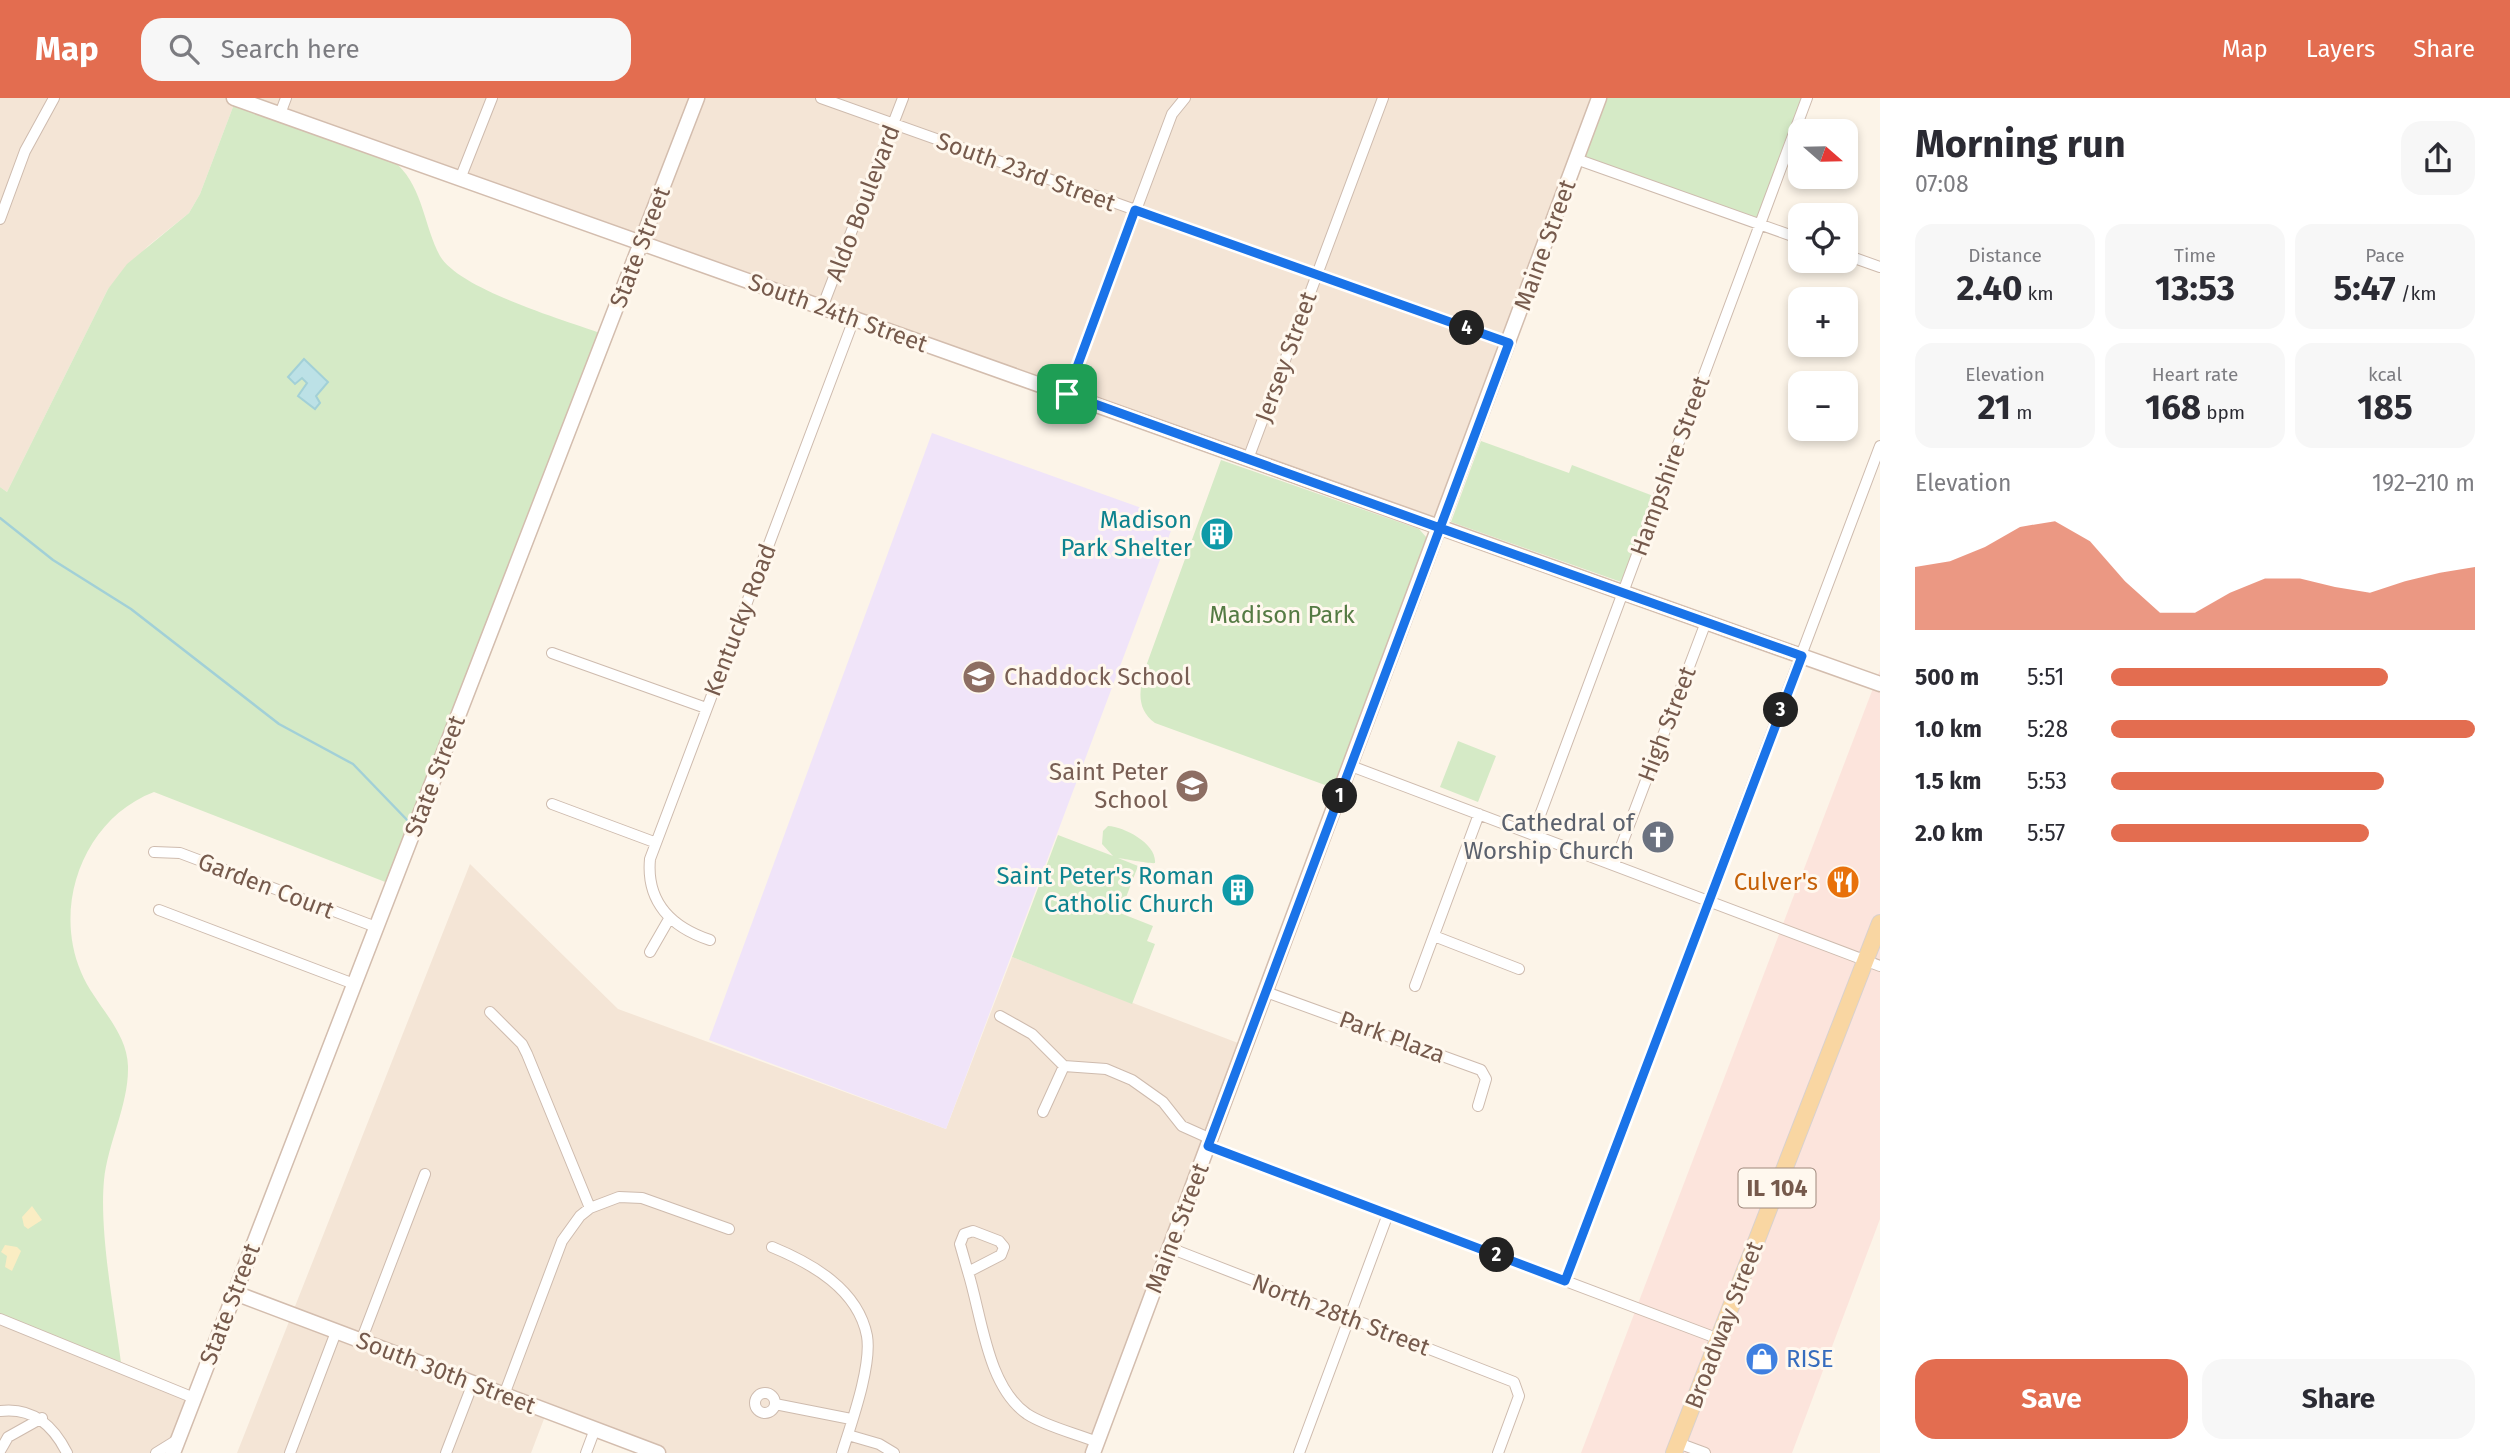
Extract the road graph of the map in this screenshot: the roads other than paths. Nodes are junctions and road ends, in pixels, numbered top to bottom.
1 (54, 98) edge
2 (234, 98) edge
3 (286, 98) edge
4 (492, 98) edge
5 (698, 98) edge
6 (821, 98) edge
7 (903, 98) edge
8 (1174, 98) edge
9 (1185, 98) edge
10 (1383, 98) edge
11 (1599, 98) edge
12 (1807, 98) edge
13 (279, 114) junction
14 (1172, 114) junction
15 (893, 124) junction
16 (1576, 159) junction
17 (460, 179) junction
18 (1135, 210) junction
19 (0, 218) edge
20 (1760, 224) junction
21 (1788, 234) edge
22 (642, 242) junction
23 (1858, 259) edge
24 (1880, 267) edge
25 (1316, 274) junction
26 (822, 308) junction
27 (853, 319) junction
28 (1509, 343) junction
29 (1067, 394) junction
30 (1880, 446) edge
31 (1248, 459) junction
32 (1440, 528) junction
33 (1622, 593) junction
34 (1706, 622) junction
35 (552, 653) dead end
36 (1802, 656) junction
37 (1880, 684) edge
38 (706, 708) junction
39 (1351, 766) junction
40 (552, 804) dead end
41 (1479, 814) junction
42 (1533, 834) junction
43 (654, 842) junction
44 (154, 852) dead end
45 (1614, 865) junction
46 (1709, 900) junction
47 (159, 910) dead end
48 (669, 919) junction
49 (1880, 923) edge
50 (376, 927) junction
51 (1434, 936) junction
52 (710, 940) dead end
53 (650, 952) dead end
54 (1873, 963) edge
55 (1519, 969) dead end
56 (354, 984) junction
57 (1415, 986) dead end
58 (1266, 992) junction
59 (489, 1012) dead end
60 (1000, 1016) dead end
61 (1064, 1066) junction
62 (1478, 1106) dead end
63 (1043, 1112) dead end
64 (1210, 1143) junction
65 (425, 1174) dead end
66 (590, 1208) junction
67 (1388, 1214) junction
68 (729, 1229) dead end
69 (772, 1247) dead end
70 (1170, 1248) junction
71 (968, 1272) junction
72 (1565, 1281) junction
73 (235, 1293) junction
74 (1349, 1318) junction
75 (0, 1319) edge
76 (337, 1332) junction
77 (1718, 1339) junction
78 (361, 1341) junction
79 (472, 1383) junction
80 (504, 1395) junction
81 (194, 1398) junction
82 (775, 1404) dead end
83 (0, 1411) edge
84 (42, 1418) junction
85 (851, 1419) junction
86 (595, 1429) junction
87 (848, 1434) junction
88 (175, 1447) edge
89 (1095, 1447) edge
90 (1676, 1448) edge
91 (0, 1451) edge
92 (67, 1453) edge
93 (156, 1453) edge
94 (290, 1453) edge
95 (446, 1453) edge
96 (586, 1453) edge
97 (658, 1453) edge
98 (842, 1453) edge
99 (894, 1453) edge
100 (1299, 1453) edge
101 (1498, 1453) edge
102 (1705, 1453) edge

1 - 19 street
2 - 13 main road, South 24th Street
3 - 13 street
4 - 17 street
5 - 22 main road, State Street
6 - 15 street, South 23rd Street
7 - 15 street, Aldo Boulevard
8 - 14 street
9 - 14 street
10 - 25 street, Jersey Street
11 - 16 main road, Maine Street
12 - 20 street, Hampshire Street
13 - 17 main road, South 24th Street
14 - 18 street
15 - 18 street, South 23rd Street
15 - 26 street, Aldo Boulevard
16 - 20 street
16 - 28 main road, Maine Street
17 - 22 main road, South 24th Street
18 - 25 street, South 23rd Street
18 - 29 street
20 - 21 street
20 - 33 street, Hampshire Street
22 - 26 main road, South 24th Street
22 - 50 main road, State Street
23 - 24 street
25 - 28 street, South 23rd Street
25 - 31 street, Jersey Street
26 - 27 main road, South 24th Street
27 - 29 main road, South 24th Street
27 - 38 street, Kentucky Road
28 - 32 main road, Maine Street
29 - 31 main road, South 24th Street
30 - 36 street
31 - 32 main road, South 24th Street
32 - 33 main road, South 24th Street
32 - 39 main road, Maine Street
33 - 34 main road, South 24th Street
33 - 42 street, Hampshire Street
34 - 36 main road, South 24th Street
34 - 45 street, High Street
35 - 38 street
36 - 37 main road, South 24th Street
36 - 46 street
38 - 43 street, Kentucky Road
39 - 41 street
39 - 58 main road, Maine Street
40 - 43 street
41 - 42 street
41 - 51 street
42 - 45 street
43 - 48 street, Kentucky Road
44 - 50 street, Garden Court
45 - 46 street
46 - 54 street
46 - 72 street
47 - 56 street
48 - 52 street
48 - 53 street
49 - 54 main road, Broadway Street / IL 104
50 - 56 main road, State Street
51 - 55 street
51 - 57 street
54 - 77 main road, Broadway Street / IL 104
56 - 73 main road, State Street
58 - 62 street, Park Plaza
58 - 64 main road, Maine Street
59 - 66 street
60 - 61 street
61 - 63 street
61 - 64 street
64 - 67 street
64 - 70 main road, Maine Street
65 - 78 street
66 - 68 street
66 - 80 street
67 - 72 street
67 - 74 street
69 - 85 street
70 - 74 street, North 28th Street
70 - 89 main road, Maine Street
71 - 71 street
71 - 89 street
72 - 77 street
73 - 76 main road, South 30th Street
73 - 81 main road, State Street
74 - 100 street
74 - 101 street, North 28th Street
75 - 81 street
76 - 78 main road, South 30th Street
76 - 94 street
77 - 90 main road, Broadway Street / IL 104
78 - 79 main road, South 30th Street
79 - 80 main road, South 30th Street
79 - 95 street
80 - 86 main road, South 30th Street
81 - 88 main road, State Street
82 - 85 street
83 - 84 street
84 - 91 street
84 - 92 street
85 - 87 street
86 - 96 street
86 - 97 main road, South 30th Street
87 - 98 street
87 - 99 street
88 - 93 street
90 - 102 street

